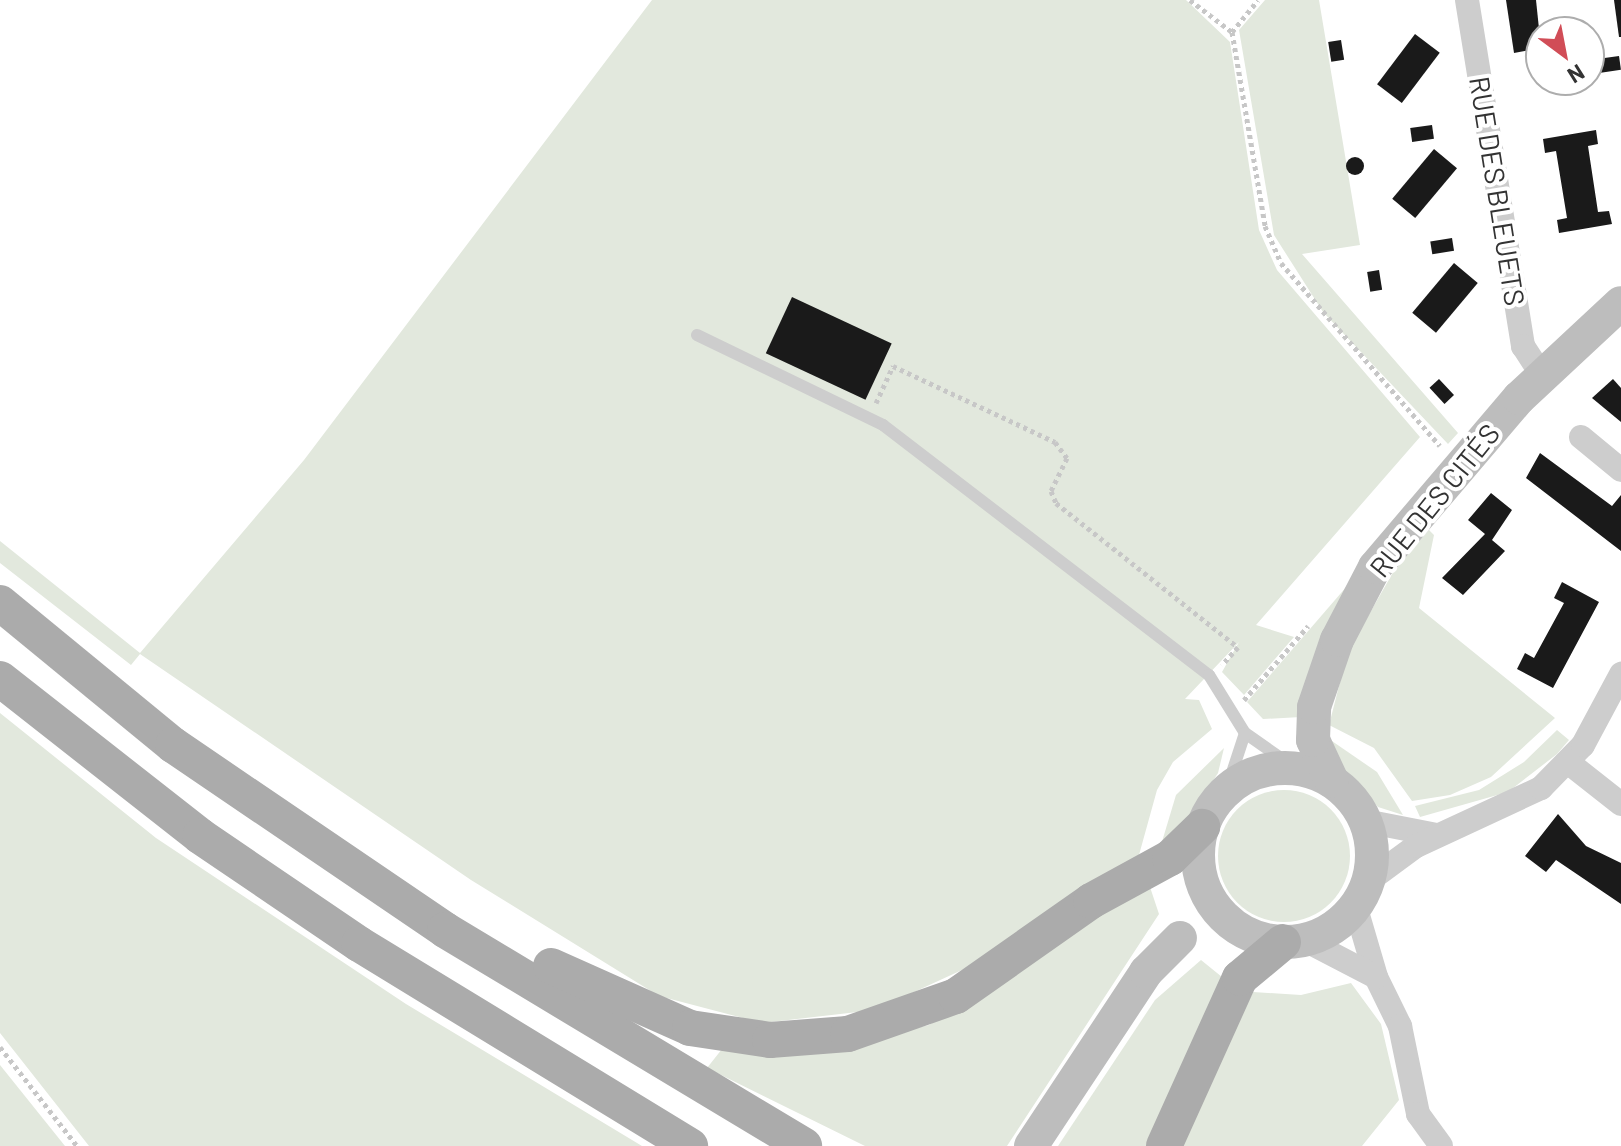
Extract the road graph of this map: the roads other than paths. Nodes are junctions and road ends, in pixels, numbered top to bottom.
1 (1467, 0) edge
2 (1621, 303) edge
3 (697, 335) dead end
4 (1542, 375) junction
5 (1581, 437) dead end
6 (1621, 470) edge
7 (0, 603) edge
8 (1621, 674) edge
9 (0, 679) edge
10 (1245, 733) junction
11 (1569, 763) junction
12 (1295, 768) junction
13 (1332, 781) junction
14 (1226, 791) junction
15 (1621, 804) edge
16 (1365, 821) junction
17 (1202, 827) junction
18 (1437, 835) junction
19 (1202, 882) junction
20 (1361, 894) junction
21 (445, 930) junction
22 (1241, 930) junction
23 (1180, 938) junction
24 (1293, 940) junction
25 (1376, 977) junction
26 (690, 1146) edge
27 (804, 1146) edge
28 (1031, 1146) edge
29 (1164, 1146) edge
30 (1441, 1146) edge

1 - 4 street, RUE DES BLEUETS
2 - 4 street, RUE DES CITÉS
3 - 10 lane
4 - 13 street, RUE DES CITÉS
5 - 6 street
7 - 21 main road
8 - 11 street
9 - 26 main road
10 - 12 lane
10 - 14 lane
11 - 15 street
11 - 18 street
12 - 13 street
12 - 14 street
13 - 16 street, RUE DES CITÉS
14 - 17 street
16 - 18 street
16 - 20 street
17 - 19 street
17 - 21 main road
18 - 20 street
19 - 22 street
19 - 23 street
20 - 24 street
20 - 25 street
21 - 27 main road
22 - 23 street
22 - 24 street
23 - 28 street
24 - 25 street
24 - 29 main road
25 - 30 street

